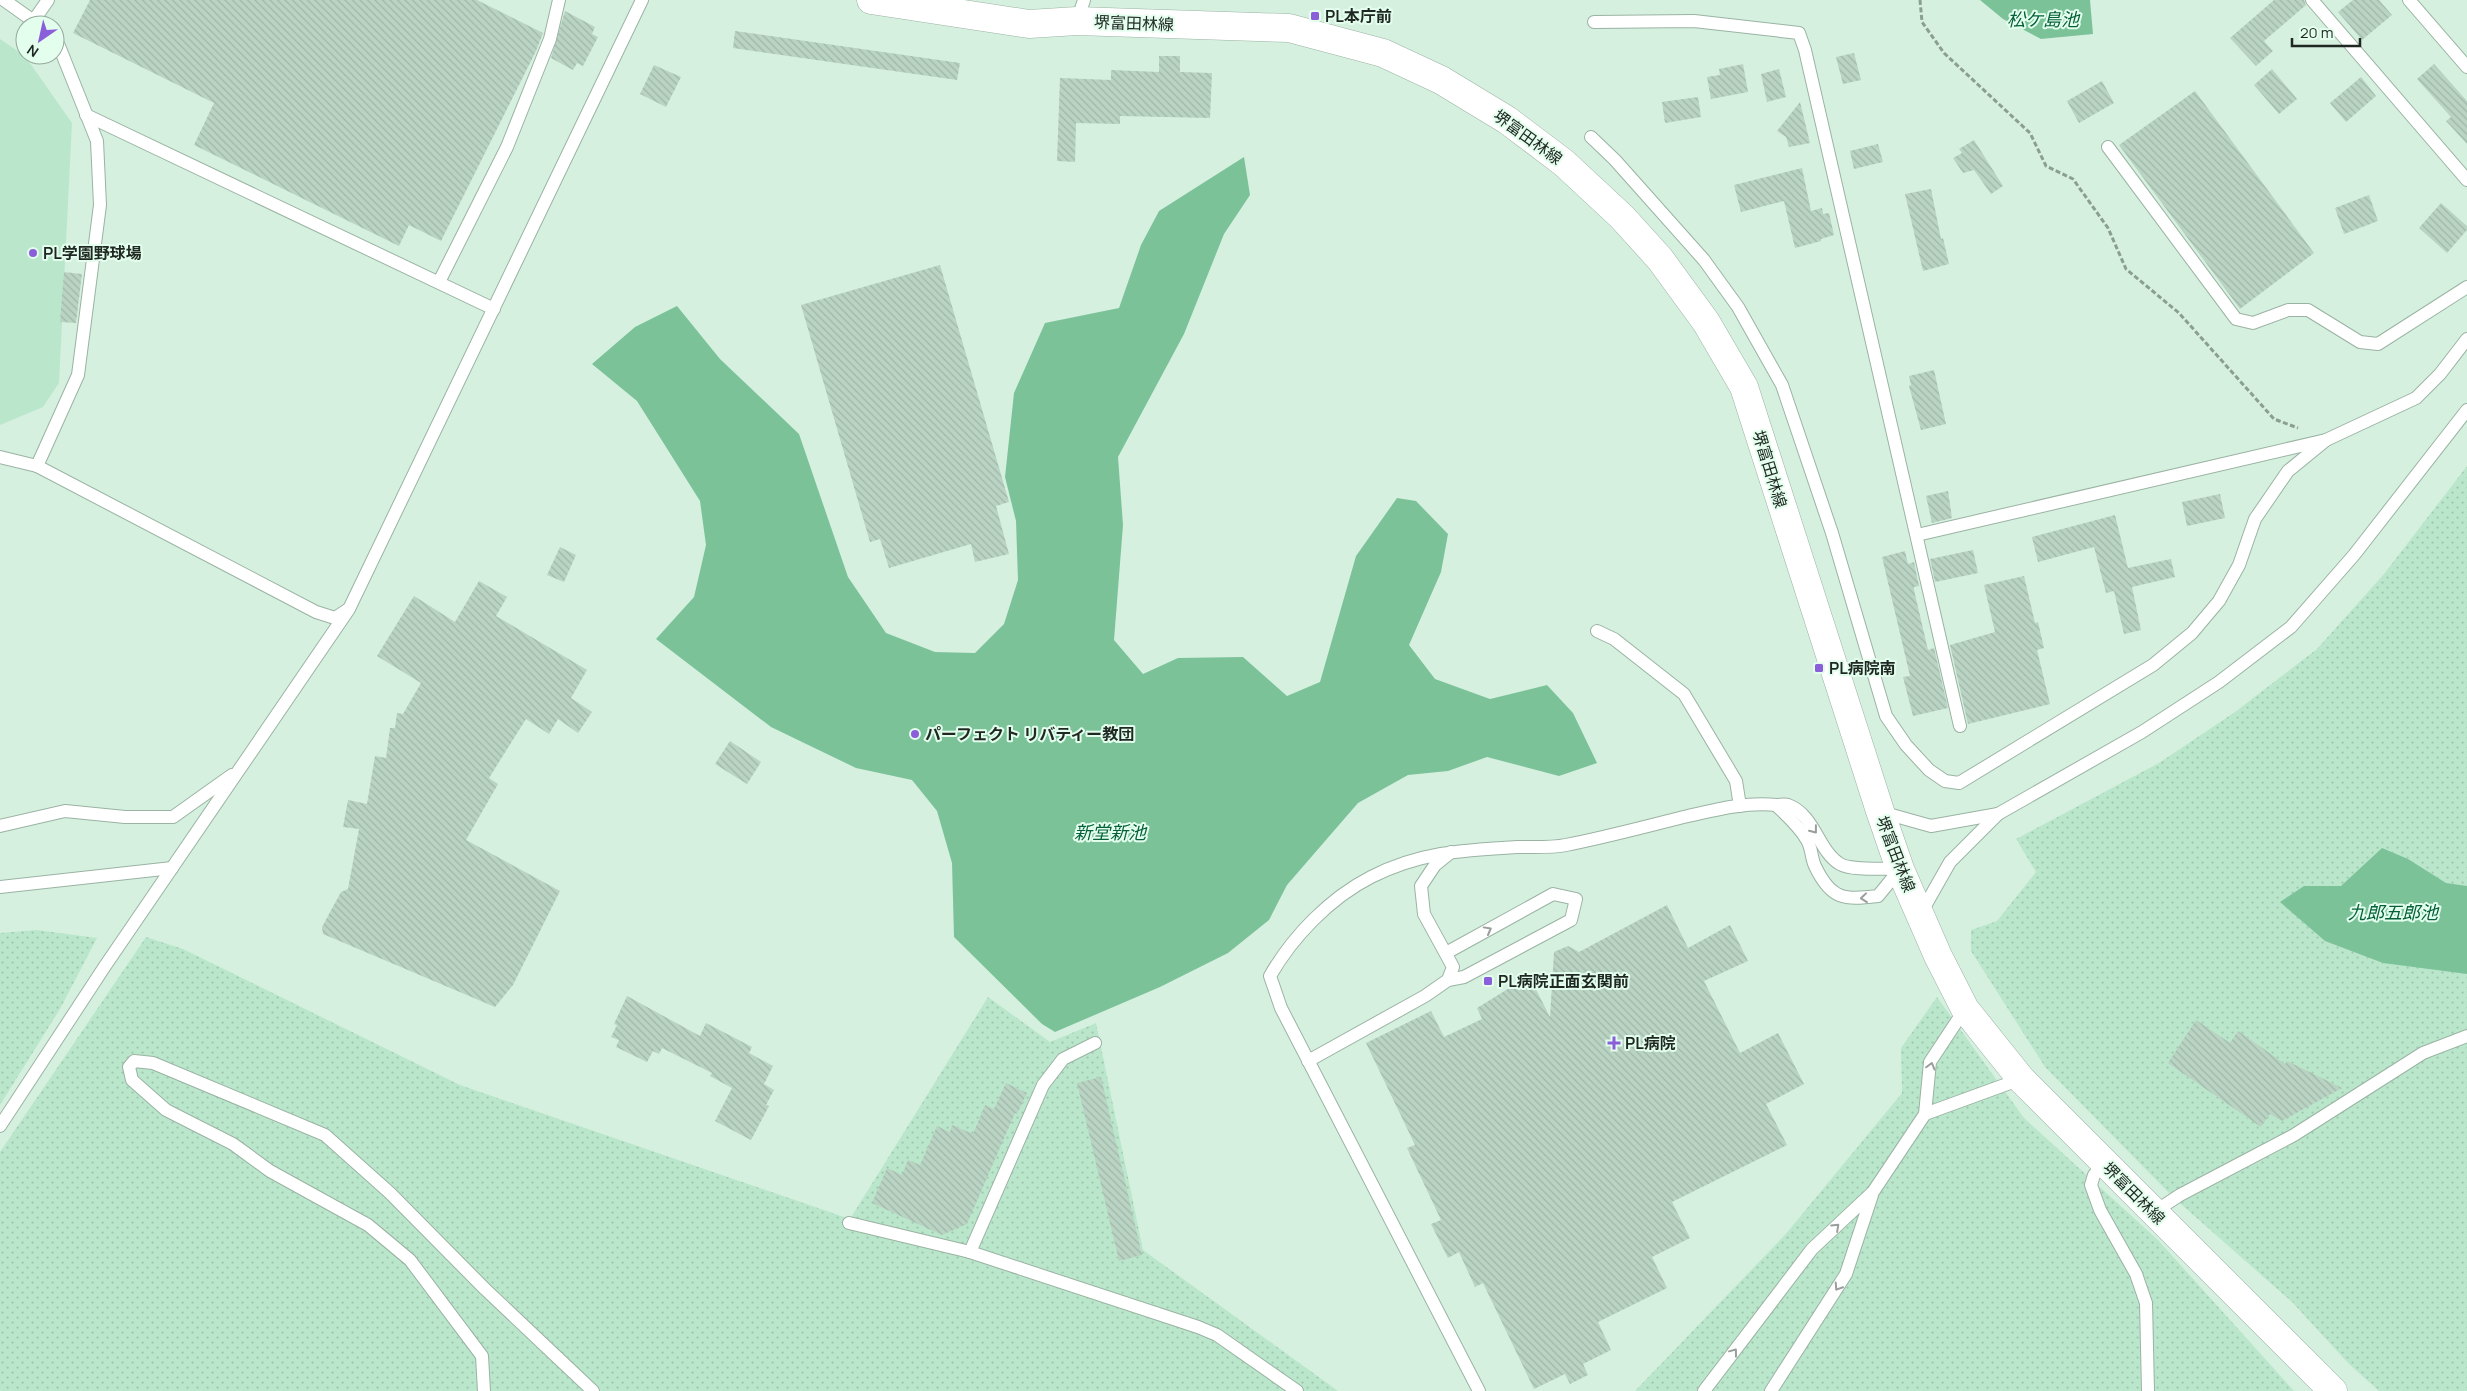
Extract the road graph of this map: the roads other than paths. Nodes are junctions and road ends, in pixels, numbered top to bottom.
1 (4, 0) edge
2 (48, 0) edge
3 (558, 0) edge
4 (642, 0) edge
5 (871, 0) edge
6 (2312, 0) edge
7 (2409, 0) edge
8 (1081, 11) edge
9 (26, 15) edge
10 (40, 15) edge
11 (1594, 22) dead end
12 (65, 61) edge
13 (2467, 68) edge
14 (86, 115) junction
15 (1591, 137) dead end
16 (2108, 147) dead end
17 (2467, 180) edge
18 (439, 282) junction
19 (2467, 287) edge
20 (494, 308) junction
21 (2467, 339) edge
22 (2467, 410) edge
23 (2326, 440) junction
24 (0, 456) edge
25 (37, 466) junction
26 (1917, 535) junction
27 (349, 608) junction
28 (1597, 630) dead end
29 (1960, 726) dead end
30 (240, 769) junction
31 (1776, 805) junction
32 (1740, 806) junction
33 (1880, 811) junction
34 (1998, 814) junction
35 (0, 826) edge
36 (1452, 850) junction
37 (172, 868) junction
38 (1900, 869) junction
39 (0, 887) edge
40 (1920, 912) junction
41 (1446, 953) junction
42 (1448, 980) junction
43 (1965, 1008) junction
44 (2467, 1036) edge
45 (1095, 1043) dead end
46 (1308, 1060) junction
47 (2020, 1079) junction
48 (1925, 1114) junction
49 (0, 1126) edge
50 (2104, 1163) junction
51 (1873, 1192) junction
52 (2154, 1212) junction
53 (848, 1223) dead end
54 (970, 1252) junction
55 (484, 1391) edge
56 (594, 1391) edge
57 (1297, 1391) edge
58 (1480, 1391) edge
59 (1704, 1391) edge
60 (1771, 1391) edge
61 (2148, 1391) edge
62 (2333, 1391) edge

1 - 9 lane
2 - 10 lane
3 - 18 lane
4 - 20 lane
5 - 8 main road, 堺富田林線
6 - 17 lane
7 - 13 lane
8 - 33 main road, 堺富田林線
11 - 26 lane
12 - 14 lane
14 - 18 lane
14 - 25 lane
15 - 23 lane
16 - 19 lane
18 - 20 lane
20 - 27 lane
21 - 23 lane
22 - 34 lane
23 - 26 lane
24 - 25 lane
25 - 27 lane
26 - 29 lane
27 - 30 lane
28 - 32 lane
30 - 35 lane
30 - 37 lane
31 - 32 lane
31 -> 38 lane
38 -> 31 lane
32 - 36 lane
33 - 34 lane
33 - 38 main road, 堺富田林線
34 - 40 lane
36 - 41 lane
36 - 46 lane
37 - 39 lane
37 - 49 lane
38 - 40 main road, 堺富田林線
40 - 43 main road, 堺富田林線
41 - 42 lane
41 -> 42 lane
42 - 46 lane
43 - 47 main road, 堺富田林線
48 -> 43 lane
44 - 52 lane
45 - 54 lane
46 - 58 lane
47 - 48 lane
47 - 50 main road, 堺富田林線
48 - 51 lane
50 - 52 main road, 堺富田林線
50 - 61 lane
59 -> 51 lane
51 -> 60 lane
52 - 62 main road, 堺富田林線
53 - 54 lane
54 - 57 lane
55 - 56 lane

